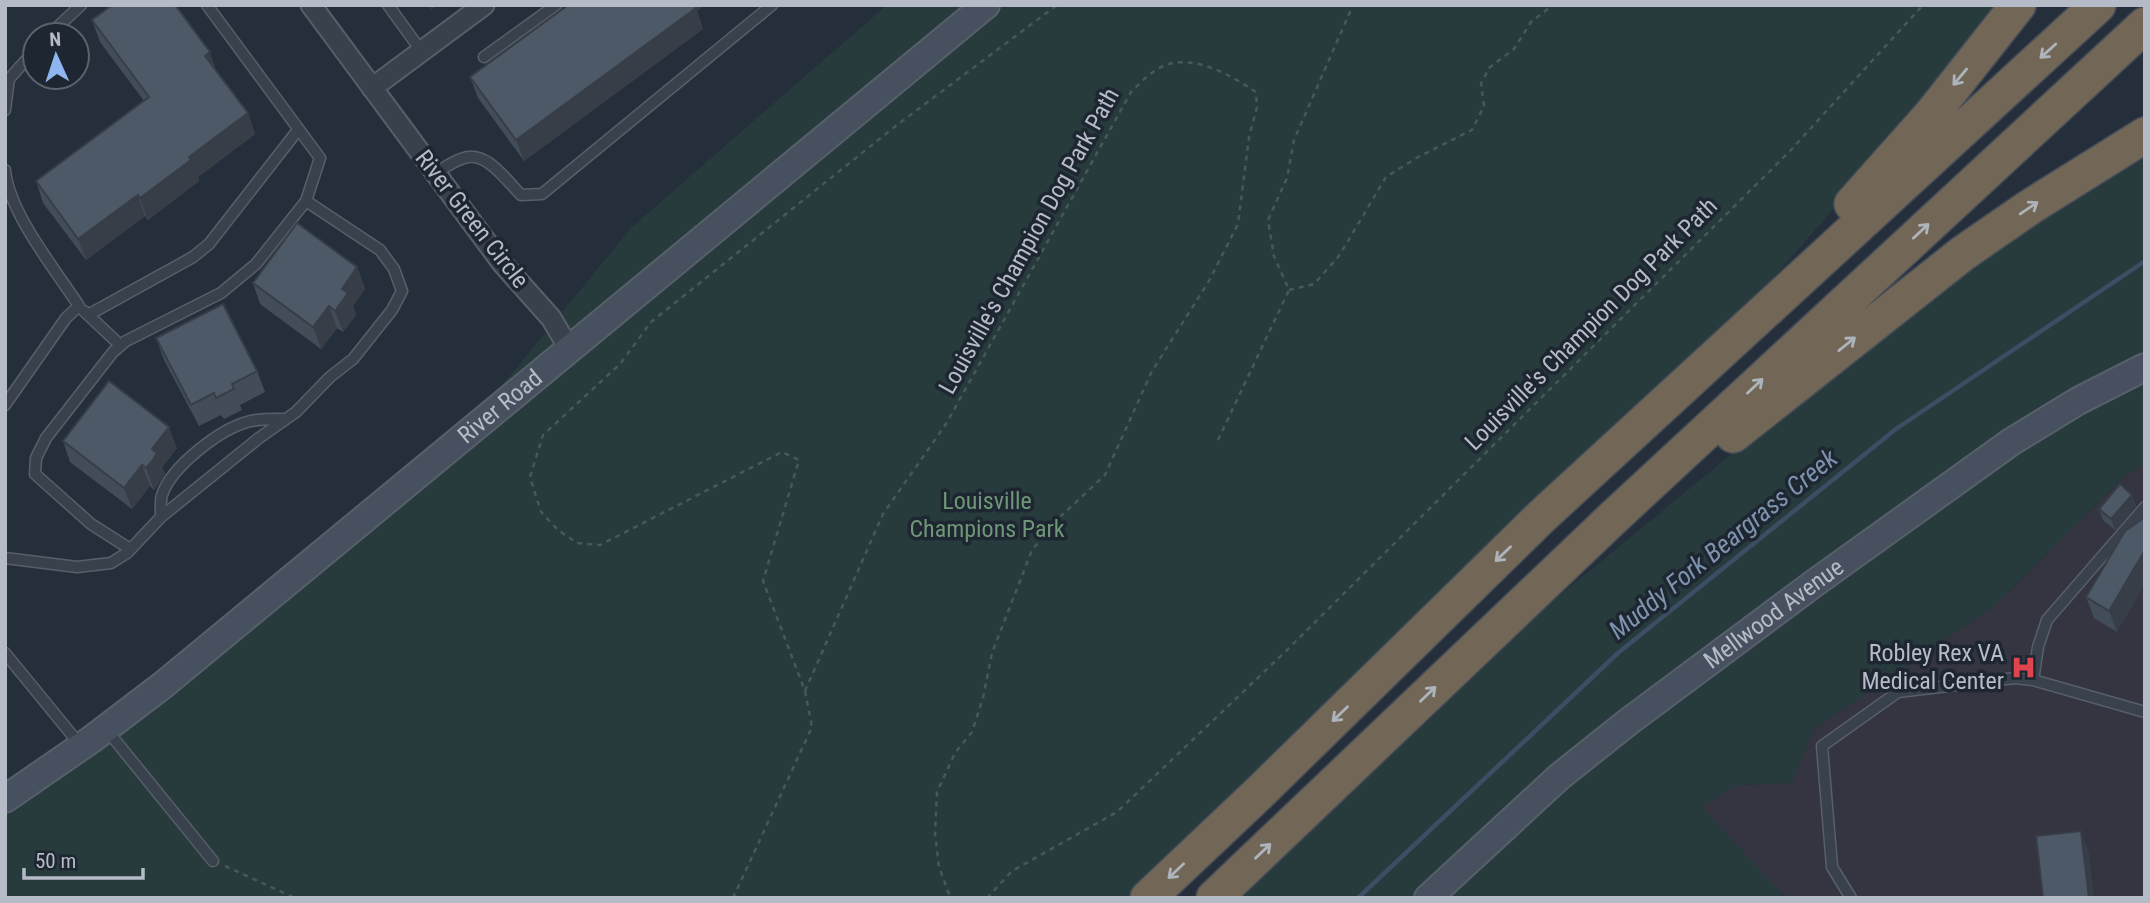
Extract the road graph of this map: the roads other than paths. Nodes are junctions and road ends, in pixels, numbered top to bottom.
1 (81, 5) edge
2 (207, 5) edge
3 (311, 5) edge
4 (388, 5) edge
5 (484, 5) edge
6 (556, 5) edge
7 (772, 5) edge
8 (986, 5) edge
9 (2018, 5) edge
10 (2098, 5) edge
11 (64, 21) edge
12 (2145, 25) edge
13 (422, 52) junction
14 (484, 57) dead end
15 (21, 66) edge
16 (372, 88) junction
17 (5, 110) edge
18 (298, 130) junction
19 (2145, 135) edge
20 (5, 170) edge
21 (436, 173) junction
22 (306, 201) junction
23 (79, 306) junction
24 (88, 314) junction
25 (120, 345) junction
26 (570, 350) junction
27 (2145, 367) edge
28 (5, 405) edge
29 (286, 419) junction
30 (2145, 507) edge
31 (1615, 516) junction
32 (161, 517) junction
33 (1541, 517) junction
34 (130, 549) junction
35 (5, 558) edge
36 (5, 653) edge
37 (2033, 680) junction
38 (2145, 712) edge
39 (106, 728) junction
40 (82, 746) junction
41 (5, 799) edge
42 (212, 861) road end
43 (1148, 898) edge
44 (1214, 898) edge
45 (1428, 898) edge
46 (1852, 898) edge

1 - 11 lane
2 - 18 lane
3 - 16 street, River Green Circle
4 - 13 lane
5 - 13 street
6 - 14 lane
7 - 21 lane
8 - 26 street, River Road
9 -> 33 highway
10 -> 33 highway
31 -> 12 highway
13 - 16 street
15 - 17 lane
16 - 21 street, River Green Circle
18 - 22 lane
18 - 24 lane
31 -> 19 highway
20 - 23 lane
21 - 26 street, River Green Circle
22 - 25 lane
22 - 29 lane
23 - 24 lane
23 - 28 lane
24 - 25 lane
25 - 34 lane
26 - 39 street, River Road
27 - 45 street, Mellwood Avenue
29 - 32 lane
29 - 32 lane
30 - 37 lane
44 -> 31 highway
32 - 34 lane
33 -> 43 highway
34 - 35 lane
36 - 40 lane
37 - 38 lane
37 - 46 lane
39 - 40 street, River Road
39 - 42 lane
40 - 41 street, River Road

